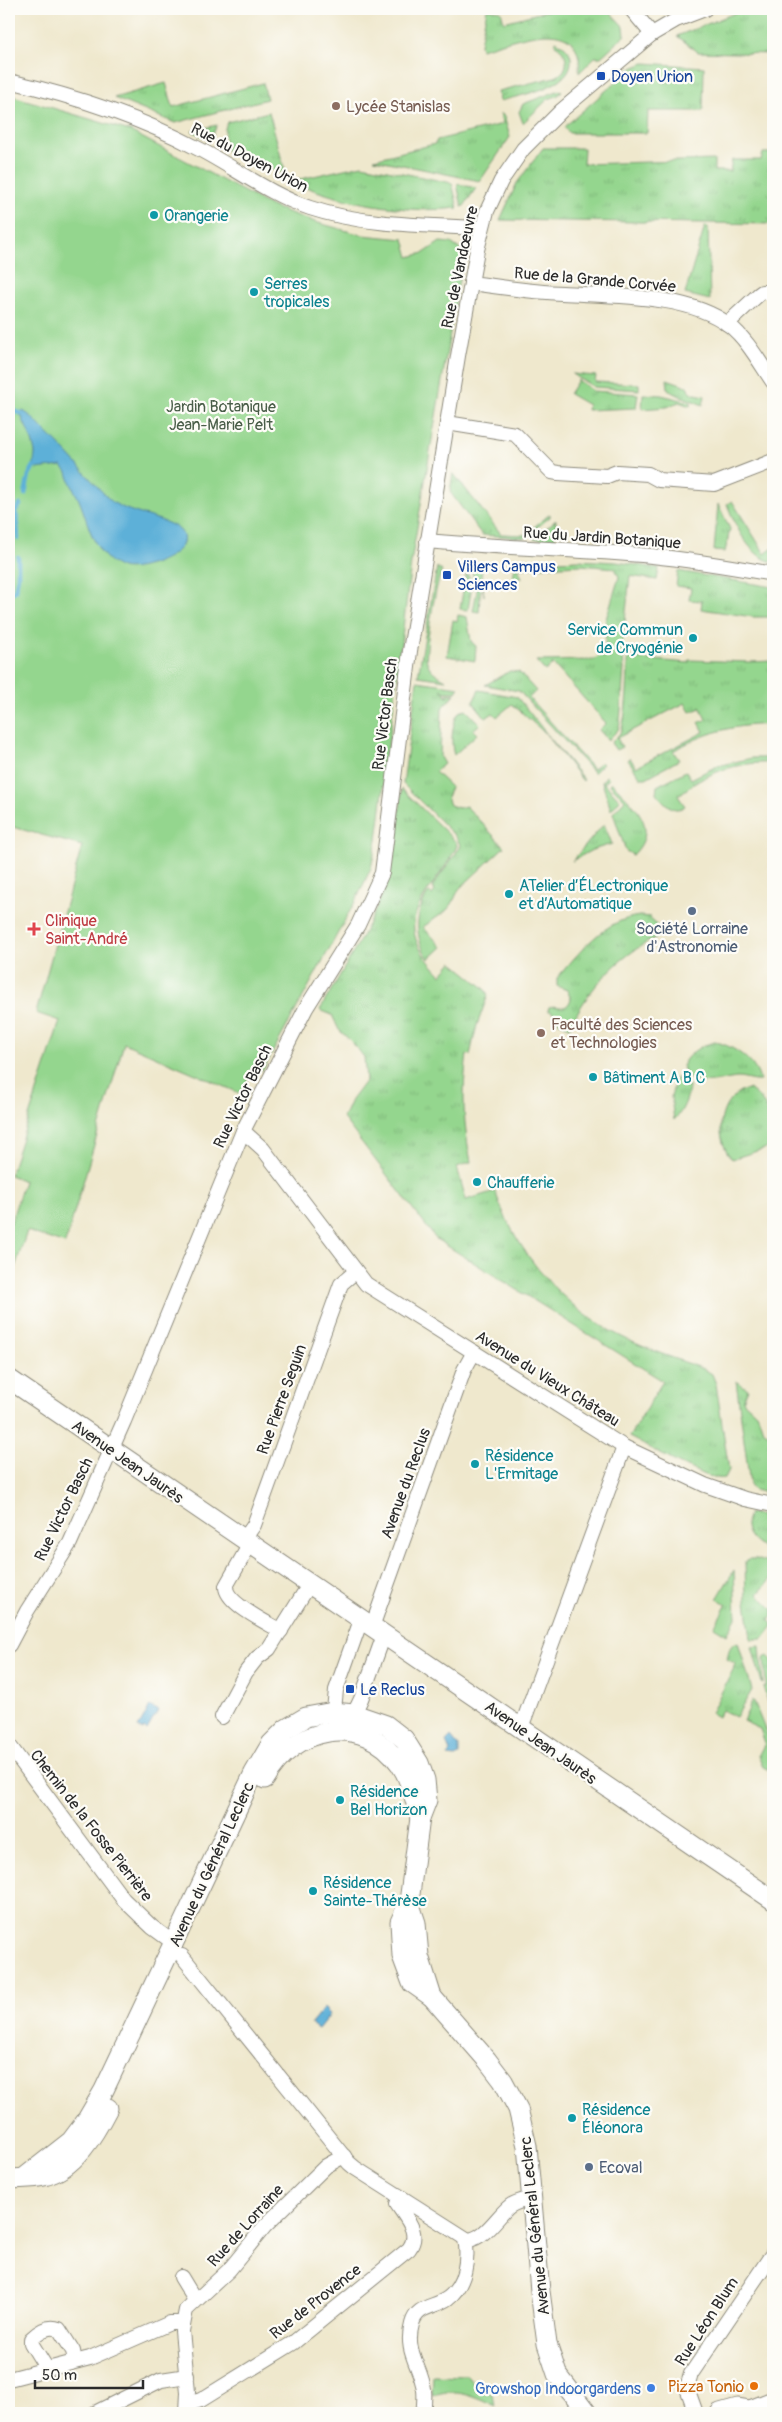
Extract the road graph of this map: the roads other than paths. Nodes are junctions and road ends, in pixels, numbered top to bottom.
1 (631, 9) edge
2 (705, 9) edge
3 (652, 34) junction
4 (9, 80) edge
5 (482, 228) junction
6 (471, 283) junction
7 (773, 292) edge
8 (727, 324) junction
9 (773, 382) edge
10 (447, 423) junction
11 (773, 461) edge
12 (427, 541) junction
13 (773, 574) edge
14 (243, 1131) junction
15 (355, 1272) junction
16 (474, 1352) junction
17 (9, 1379) edge
18 (624, 1447) junction
19 (111, 1449) junction
20 (773, 1505) edge
21 (246, 1543) junction
22 (309, 1585) junction
23 (372, 1628) junction
24 (281, 1631) junction
25 (9, 1645) edge
26 (333, 1712) junction
27 (354, 1714) junction
28 (222, 1717) dead end
29 (521, 1728) junction
30 (339, 1732) junction
31 (9, 1745) edge
32 (420, 1818) junction
33 (773, 1900) edge
34 (178, 1950) junction
35 (344, 2156) junction
36 (17, 2178) edge
37 (400, 2197) junction
38 (533, 2198) junction
39 (465, 2239) junction
40 (773, 2252) edge
41 (181, 2277) dead end
42 (195, 2300) junction
43 (182, 2323) junction
44 (75, 2361) junction
45 (46, 2368) junction
46 (557, 2374) junction
47 (187, 2376) junction
48 (9, 2379) edge
49 (773, 2401) edge
50 (187, 2409) edge
51 (749, 2412) edge
52 (95, 2413) edge
53 (423, 2413) edge
54 (569, 2413) edge
55 (587, 2413) edge
56 (696, 2413) edge
57 (720, 2413) edge

1 - 3 street
2 - 3 street, Rue de Vandœuvre
3 - 5 street, Rue de Vandœuvre
4 - 5 street, Rue du Doyen Urion
5 - 6 street, Rue de Vandœuvre
6 - 8 street, Rue de la Grande Corvée
6 - 10 street, Rue de Vandœuvre
7 - 8 street
8 - 9 street, Rue de la Grande Corvée
10 - 11 street
10 - 12 street, Rue de Vandœuvre
12 - 13 street, Rue du Jardin Botanique
12 - 14 street, Rue Victor Basch
14 - 15 street, Avenue du Vieux Château
14 - 19 street, Rue Victor Basch
15 - 16 street, Avenue du Vieux Château
15 - 21 street, Rue Pierre Seguin
16 - 18 street, Avenue du Vieux Château
16 - 23 street, Avenue du Reclus
17 - 19 main road, Avenue Jean Jaurès
18 - 20 street
18 - 29 street, Avenue du Vieux Château
19 - 21 main road, Avenue Jean Jaurès
19 - 25 street, Rue Victor Basch
21 - 22 main road, Avenue Jean Jaurès
21 - 24 street
22 - 23 main road, Avenue Jean Jaurès
22 - 24 street
23 - 26 street, Avenue du Reclus
23 - 27 street, Avenue du Reclus
23 - 29 main road, Avenue Jean Jaurès
24 - 28 street
26 - 27 main road, Avenue du Général Leclerc
26 - 30 street, Avenue du Reclus
26 - 34 main road, Avenue du Général Leclerc
27 - 30 street, Avenue du Reclus
27 - 32 main road, Avenue du Général Leclerc
29 - 33 main road, Avenue Jean Jaurès
30 - 32 main road, Avenue du Général Leclerc
30 - 34 main road, Avenue du Général Leclerc
31 - 34 street, Chemin de la Fosse Pierrière
32 - 38 main road, Avenue du Général Leclerc
34 - 35 street
34 - 36 main road, Avenue du Général Leclerc
35 - 37 street
35 - 42 street, Rue de Lorraine
37 - 39 street
37 - 50 street, Rue de Provence
38 - 39 street
38 - 46 main road, Avenue du Général Leclerc
39 - 53 street
40 - 56 street, Rue Léon Blum
41 - 42 street
42 - 43 street, Rue de Lorraine
43 - 44 street
43 - 47 street
44 - 45 street
44 - 45 street
45 - 48 street
46 - 54 main road
46 - 55 main road, Avenue du Général Leclerc
47 - 50 street
47 - 52 street
49 - 51 main road
51 - 57 main road

